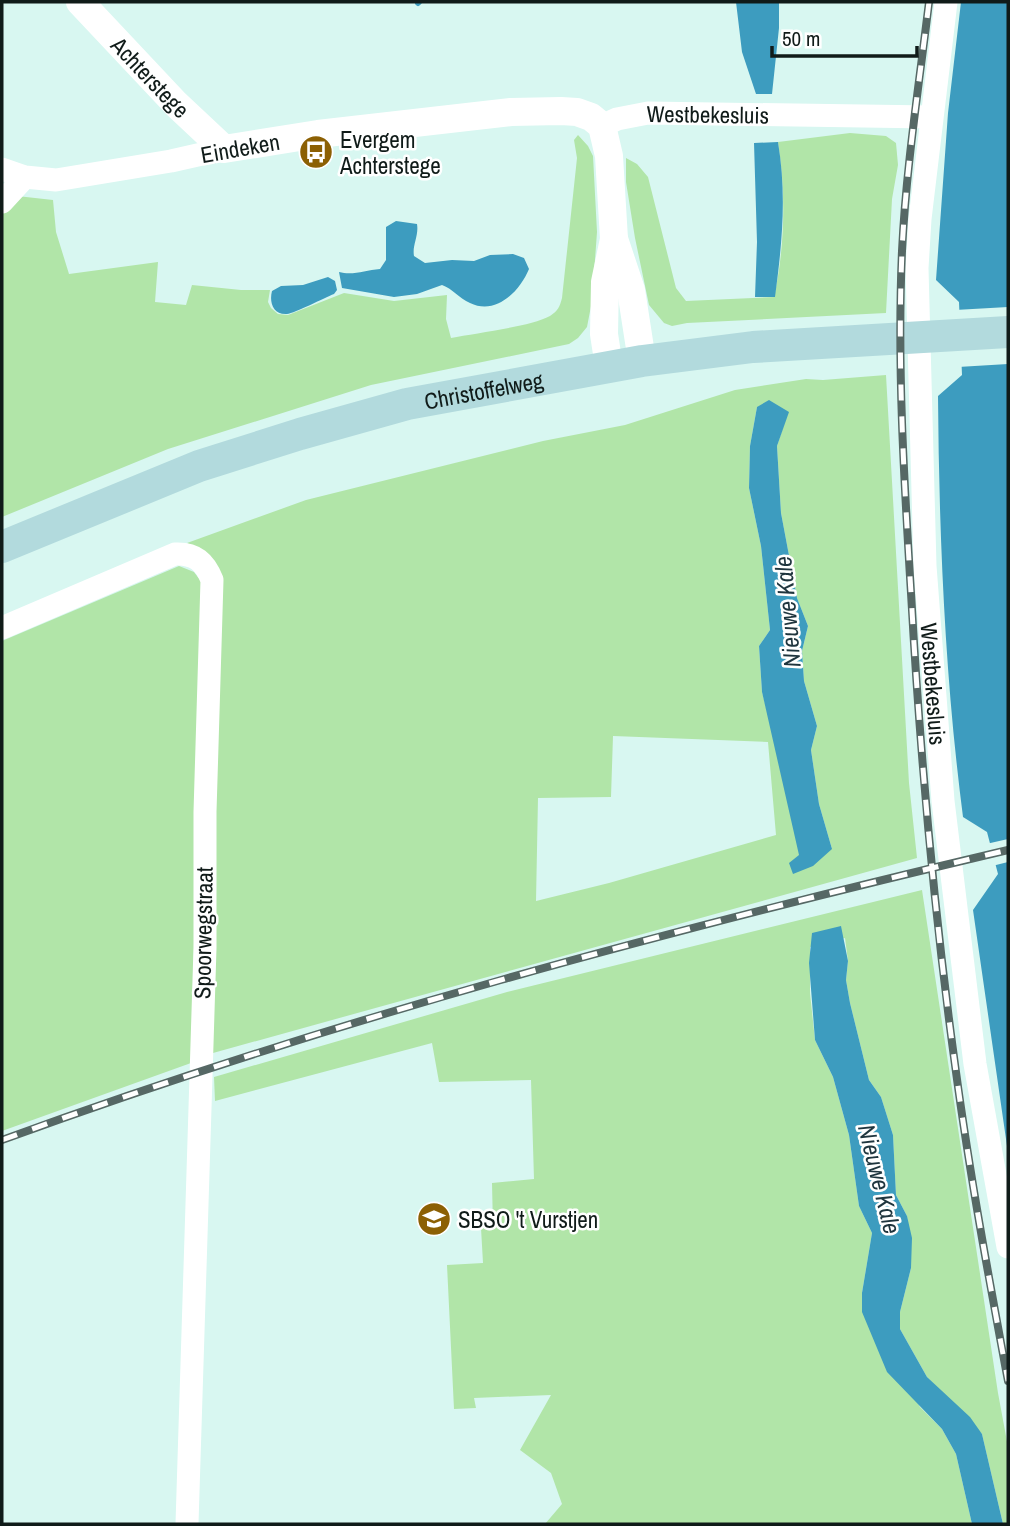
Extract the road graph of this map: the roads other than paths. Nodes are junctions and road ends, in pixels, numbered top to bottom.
1 (80, 2) edge
2 (946, 2) edge
3 (931, 117) junction
4 (602, 126) junction
5 (224, 149) junction
6 (2, 169) edge
7 (25, 177) junction
8 (2, 202) edge
9 (614, 239) junction
10 (997, 333) edge
11 (642, 361) junction
12 (609, 367) junction
13 (2, 547) edge
14 (2, 628) edge
15 (1008, 1247) edge
16 (187, 1524) edge

1 - 5 street, Achterstege
2 - 3 street, Westbekesluis
3 - 4 street, Westbekesluis
3 - 15 street, Westbekesluis
4 - 5 street, Eindeken
4 - 9 street
5 - 7 street, Eindeken
6 - 7 street, Eindeken
7 - 8 street
9 - 11 street
9 - 12 street
10 - 11 main road, Christoffelweg
11 - 12 main road, Christoffelweg
12 - 13 main road, Christoffelweg
14 - 16 street, Spoorwegstraat

